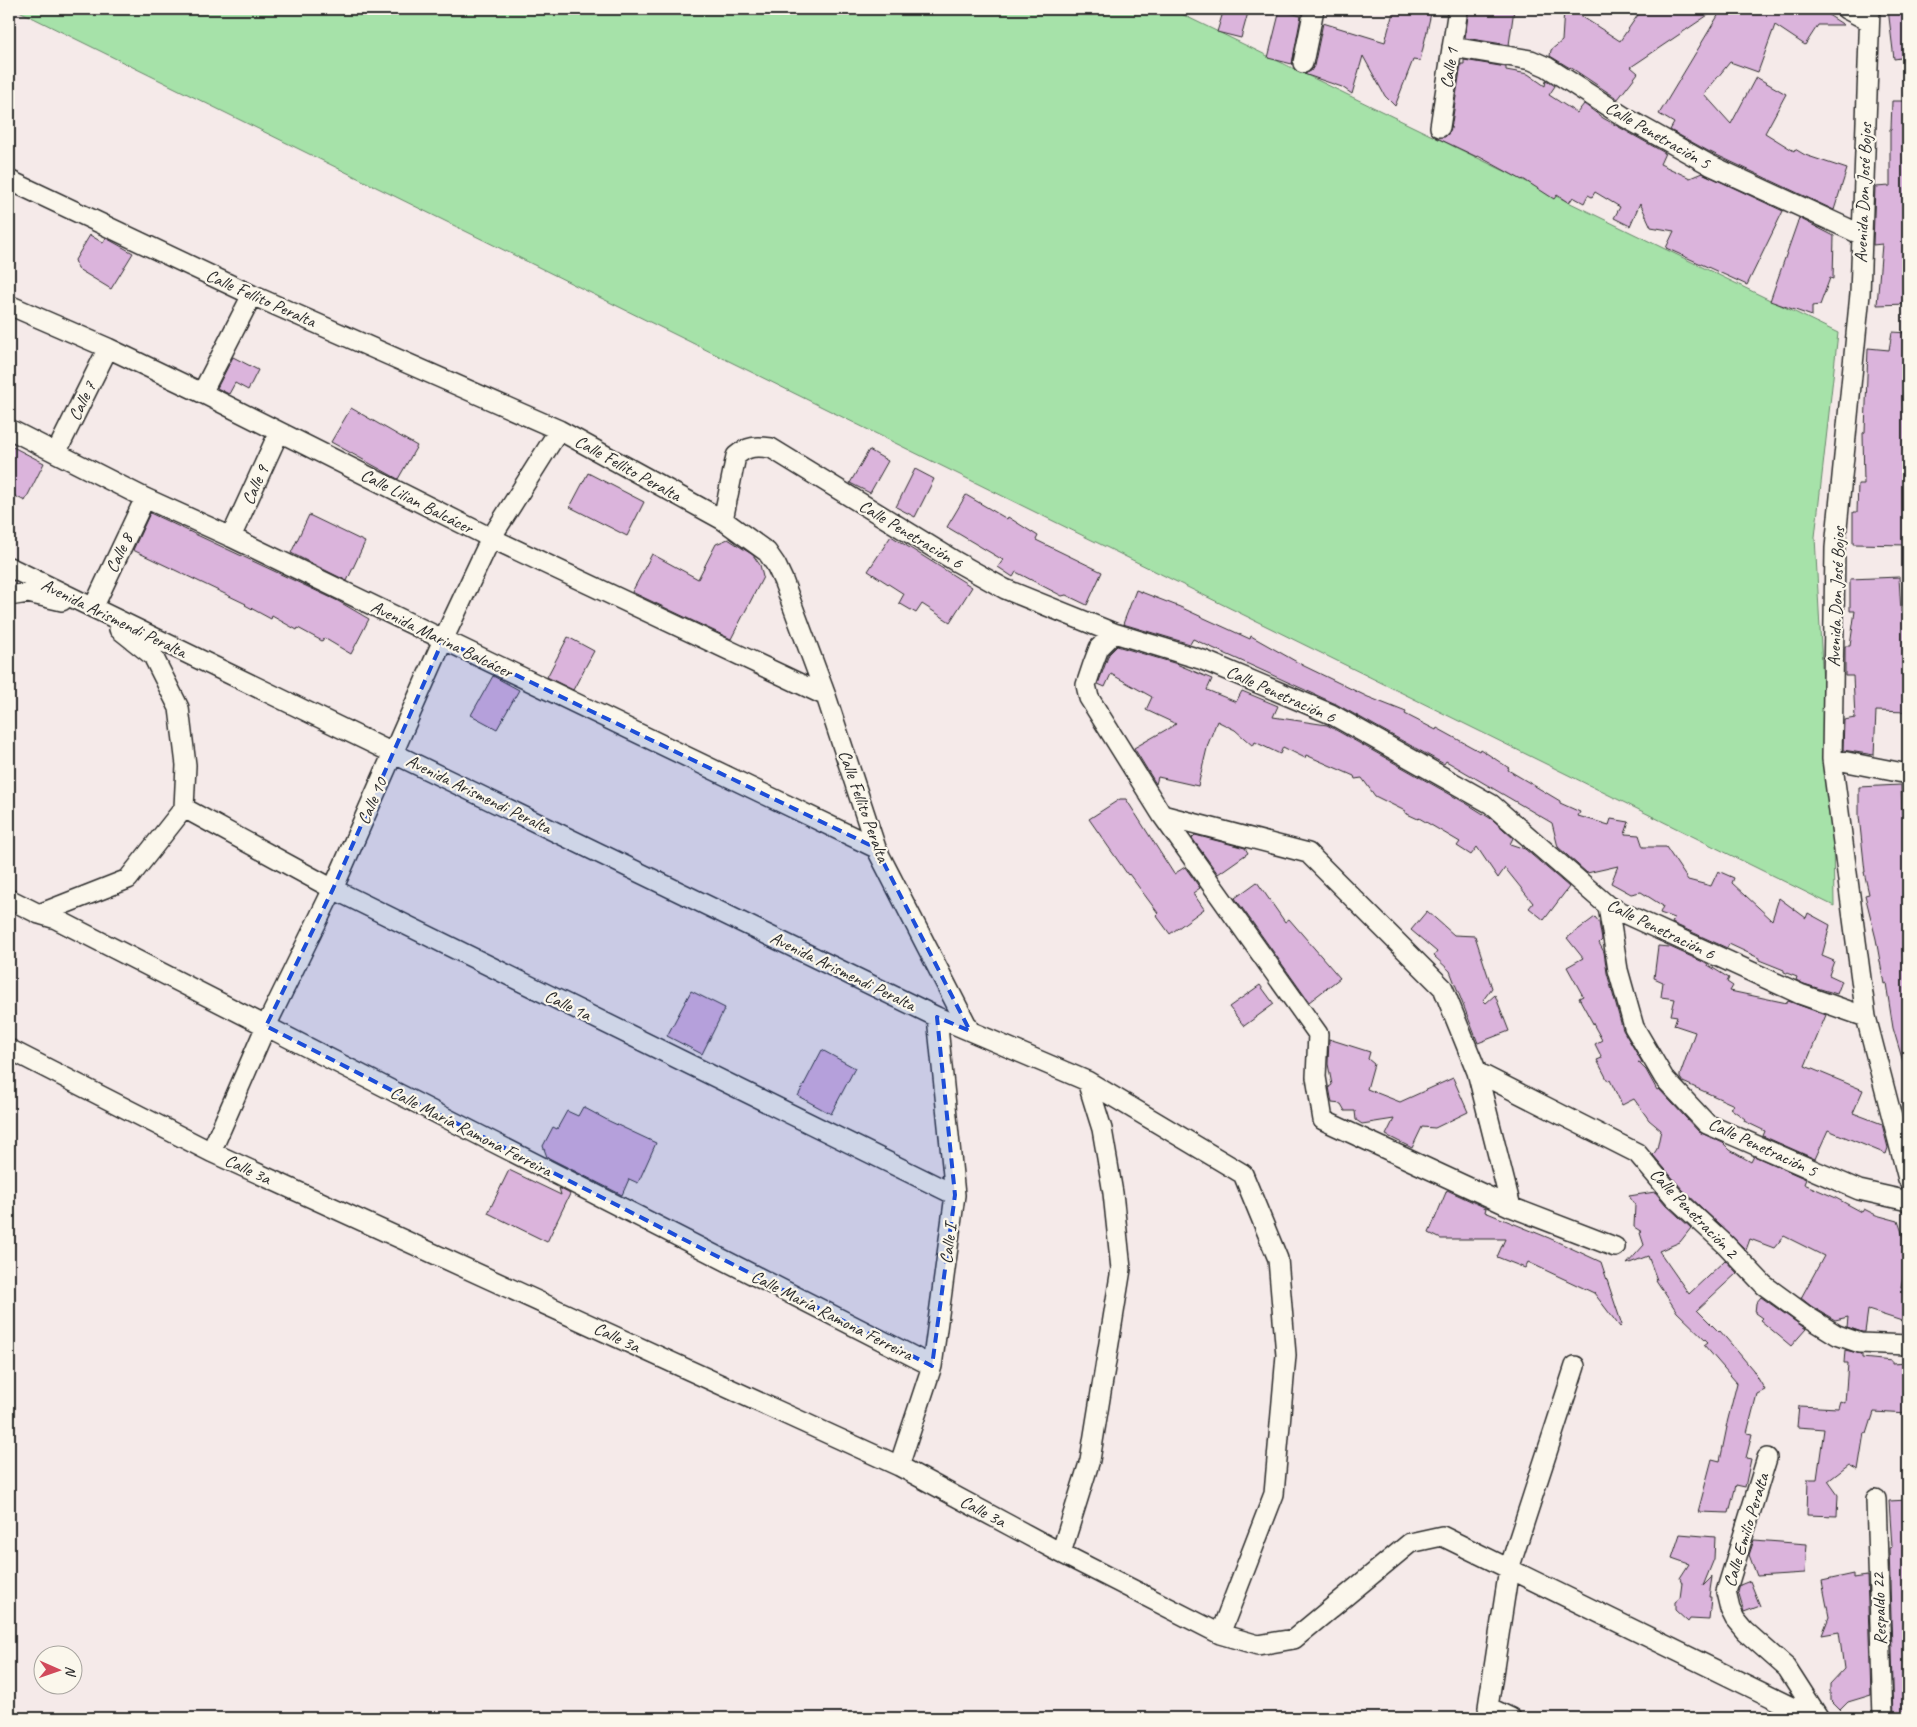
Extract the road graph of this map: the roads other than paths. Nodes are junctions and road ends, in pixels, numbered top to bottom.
1 (1314, 9) edge
2 (1458, 9) edge
3 (1846, 9) edge
4 (1870, 15) edge
5 (1452, 47) junction
6 (1303, 63) dead end
7 (1440, 127) dead end
8 (9, 180) edge
9 (1862, 235) junction
10 (252, 295) junction
11 (9, 305) edge
12 (108, 348) junction
13 (202, 393) junction
14 (9, 429) edge
15 (559, 430) junction
16 (279, 432) junction
17 (56, 453) junction
18 (145, 498) junction
19 (723, 520) junction
20 (231, 537) junction
21 (491, 538) junction
22 (9, 567) edge
23 (9, 596) edge
24 (93, 608) junction
25 (1114, 633) junction
26 (443, 640) junction
27 (826, 696) junction
28 (393, 752) junction
29 (1832, 759) junction
30 (1908, 774) edge
31 (184, 808) junction
32 (1162, 815) junction
33 (876, 848) junction
34 (333, 889) junction
35 (9, 899) edge
36 (1608, 906) junction
37 (39, 914) junction
38 (937, 1017) junction
39 (1866, 1017) junction
40 (266, 1026) junction
41 (970, 1031) junction
42 (9, 1049) edge
43 (1477, 1072) junction
44 (1087, 1081) junction
45 (211, 1152) junction
46 (1908, 1179) edge
47 (954, 1195) junction
48 (1908, 1201) edge
49 (1511, 1206) junction
50 (1615, 1247) dead end
51 (1908, 1345) edge
52 (932, 1366) junction
53 (1575, 1366) dead end
54 (1767, 1458) dead end
55 (899, 1466) junction
56 (1876, 1499) dead end
57 (1061, 1553) junction
58 (1509, 1569) junction
59 (1220, 1634) junction
60 (1511, 1718) edge
61 (1814, 1718) edge
62 (1819, 1718) edge
63 (1883, 1718) edge

1 - 6 street
2 - 5 street, Calle 1
3 - 4 street
4 - 9 street, Avenida Don José Bojos
5 - 7 street, Calle 1
5 - 9 street, Calle Penetración 5
8 - 10 street, Calle Fellito Peralta
9 - 29 street, Avenida Don José Bojos
10 - 13 street
10 - 15 street, Calle Fellito Peralta
11 - 12 street, Calle Lilian Balcácer
12 - 13 street, Calle Lilian Balcácer
12 - 17 street, Calle 7
13 - 16 street, Calle Lilian Balcácer
14 - 17 street, Avenida Marina Balcácer
15 - 19 street, Calle Fellito Peralta
15 - 21 street, Calle 10
16 - 20 street, Calle 9
16 - 21 street, Calle Lilian Balcácer
17 - 18 street, Avenida Marina Balcácer
18 - 20 street, Avenida Marina Balcácer
18 - 24 street, Calle 8
19 - 25 street, Calle Penetración 6
19 - 27 street, Calle Fellito Peralta
20 - 26 street, Avenida Marina Balcácer
21 - 26 street, Calle 10
21 - 27 street, Calle Lilian Balcácer
22 - 24 street, Avenida Arismendi Peralta
23 - 24 street
24 - 28 street, Avenida Arismendi Peralta
24 - 31 street
25 - 32 street
25 - 36 street, Calle Penetración 6
26 - 28 street, Calle 10
26 - 33 street, Avenida Marina Balcácer
27 - 33 street, Calle Fellito Peralta
28 - 34 street, Calle 10
28 - 38 street, Avenida Arismendi Peralta
29 - 30 street
29 - 39 street, Avenida Don José Bojos
31 - 34 street, Calle 1a
31 - 37 street
32 - 43 street
32 - 49 street
33 - 41 street, Calle Fellito Peralta
34 - 40 street, Calle 10
34 - 47 street, Calle 1a
35 - 37 street, Calle María Ramona Ferreira
36 - 39 street, Calle Penetración 6
36 - 48 street, Calle Penetración 5
37 - 40 street, Calle María Ramona Ferreira
38 - 41 street, Avenida Arismendi Peralta
38 - 47 street, Calle I
39 - 46 street, Avenida Don José Bojos
40 - 45 street, Calle 10
40 - 52 street, Calle María Ramona Ferreira
41 - 44 street, Avenida Arismendi Peralta
42 - 45 street, Calle 3a
43 - 49 street
43 - 51 street, Calle Penetración 2
44 - 57 street
44 - 59 street, Avenida Arismendi Peralta
45 - 55 street, Calle 3a
47 - 52 street, Calle I
49 - 50 street
52 - 55 street, Calle I
53 - 58 street
54 - 62 street, Calle Emilio Peralta
55 - 57 street, Calle 3a
56 - 63 street, Respaldo 22
57 - 59 street, Calle 3a
58 - 59 street, Calle 3a
58 - 60 street
58 - 61 street, Calle 3a

